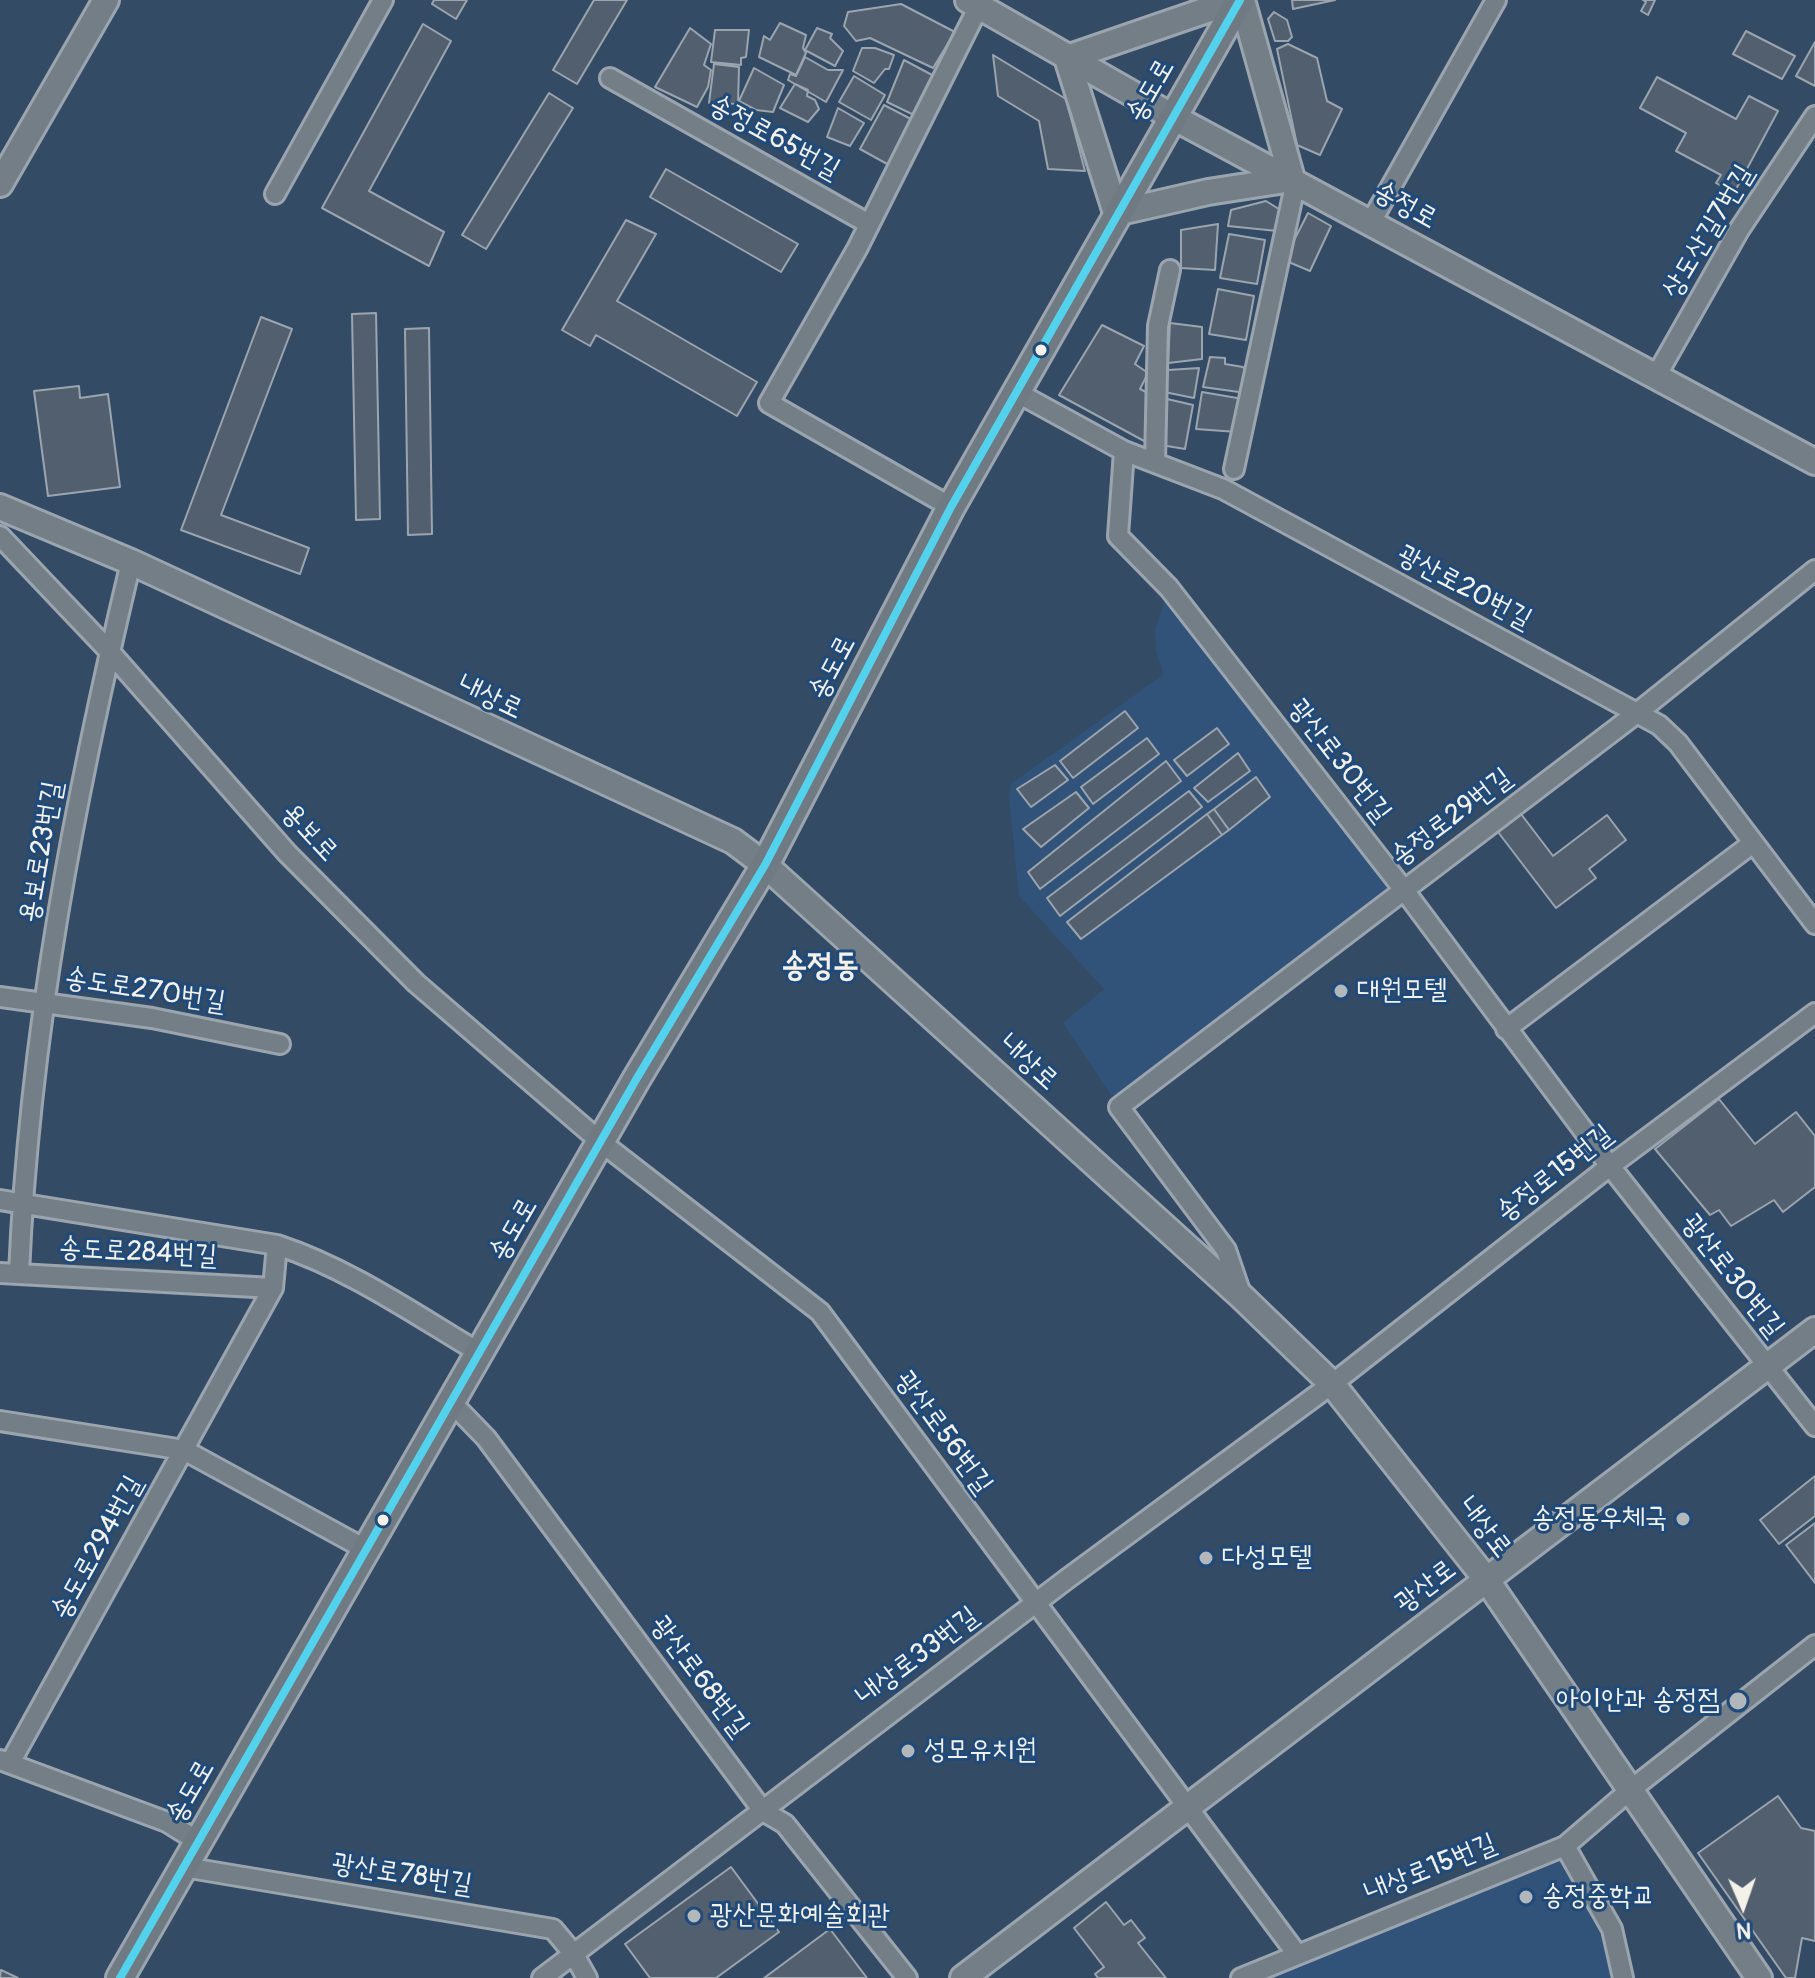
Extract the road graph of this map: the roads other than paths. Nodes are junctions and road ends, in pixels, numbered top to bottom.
1 (106, 0) edge
2 (383, 0) edge
3 (1239, 0) edge
4 (1496, 0) edge
5 (974, 3) edge
6 (1067, 58) junction
7 (610, 78) dead end
8 (1815, 116) edge
9 (1173, 117) junction
10 (1294, 180) junction
11 (0, 184) edge
12 (275, 194) dead end
13 (1116, 213) junction
14 (1371, 222) junction
15 (869, 224) junction
16 (1170, 270) dead end
17 (1655, 378) junction
18 (1016, 392) junction
19 (1124, 451) junction
20 (1815, 462) edge
21 (1155, 463) junction
22 (1234, 469) dead end
23 (0, 507) edge
24 (951, 507) junction
25 (0, 536) edge
26 (131, 562) junction
27 (1815, 570) edge
28 (110, 652) junction
29 (1637, 713) junction
30 (1753, 843) junction
31 (765, 865) junction
32 (1404, 890) junction
33 (1815, 924) edge
34 (0, 997) edge
35 (45, 1003) junction
36 (1815, 1013) edge
37 (1506, 1029) junction
38 (280, 1044) dead end
39 (602, 1143) junction
40 (1610, 1166) junction
41 (0, 1200) edge
42 (22, 1203) junction
43 (277, 1245) junction
44 (0, 1273) edge
45 (19, 1274) junction
46 (273, 1288) junction
47 (1242, 1297) junction
48 (1815, 1330) edge
49 (480, 1353) junction
50 (1768, 1366) junction
51 (1332, 1384) junction
52 (452, 1403) junction
53 (0, 1421) edge
54 (1815, 1426) edge
55 (184, 1450) junction
56 (367, 1550) junction
57 (1486, 1579) junction
58 (1034, 1604) junction
59 (1815, 1645) edge
60 (5, 1761) edge
61 (1629, 1791) junction
62 (1189, 1806) junction
63 (763, 1811) junction
64 (199, 1842) junction
65 (1565, 1846) junction
66 (184, 1867) junction
67 (573, 1953) junction
68 (1296, 1953) junction
69 (129, 1971) edge
70 (542, 1978) edge
71 (587, 1978) edge
72 (907, 1978) edge
73 (963, 1978) edge
74 (1241, 1978) edge
75 (1623, 1978) edge
76 (1759, 1978) edge

1 - 11 main road
2 - 12 street
3 - 6 main road
3 - 9 main road, 송도로
3 - 10 main road
4 - 14 street
5 - 6 main road, 송정로
5 - 15 street
6 - 9 main road, 송정로
6 - 13 main road
7 - 15 street, 송정로65번길
8 - 17 street, 상도산길7번길
9 - 10 main road, 송정로
9 - 13 main road, 송도로
10 - 13 main road
10 - 14 main road, 송정로
10 - 22 street
13 - 18 main road, 송도로
14 - 17 main road, 송정로
15 - 24 street
16 - 21 street
17 - 20 main road, 송정로
18 - 19 street, 광산로20번길
18 - 24 main road, 송도로
19 - 21 street, 광산로20번길
19 - 32 street, 광산로30번길
21 - 29 street, 광산로20번길
23 - 26 main road, 내상로
24 - 31 main road, 송도로
25 - 28 street, 용보로
26 - 28 street, 용보로23번길
26 - 31 main road, 내상로
27 - 29 street, 송정로29번길
28 - 35 street, 용보로23번길
28 - 39 street, 용보로
29 - 30 street, 광산로20번길
29 - 32 street, 송정로29번길
30 - 33 street, 광산로20번길
30 - 37 street
31 - 39 main road, 송도로
31 - 47 main road, 내상로
32 - 37 street, 광산로30번길
32 - 47 street, 송정로29번길
34 - 35 street, 송도로270번길
35 - 38 street, 송도로270번길
35 - 42 street, 용보로23번길
36 - 40 street, 송정로15번길
37 - 40 street, 광산로30번길
39 - 49 main road, 송도로
39 - 58 street, 광산로56번길
40 - 50 street, 광산로30번길
40 - 51 street, 송정로15번길
41 - 42 street
42 - 43 street
42 - 45 street, 용보로23번길
43 - 46 street
43 - 49 street
44 - 45 street, 송도로284번길
45 - 46 street, 송도로284번길
46 - 55 street, 송도로294번길
47 - 51 main road, 내상로
48 - 50 main road, 광산로
49 - 52 main road, 송도로
50 - 54 street, 광산로30번길
50 - 57 main road, 광산로
51 - 57 main road, 내상로
51 - 58 street, 내상로33번길
52 - 56 main road, 송도로
52 - 63 street, 광산로68번길
53 - 55 street, 송도로294번길
55 - 56 street, 송도로294번길
55 - 60 street, 송도로294번길
56 - 64 main road, 송도로
57 - 61 main road, 내상로
57 - 62 main road, 광산로
58 - 62 street, 광산로56번길
58 - 63 street, 내상로33번길
59 - 61 street, 내상로15번길
60 - 64 street
61 - 65 street, 내상로15번길
61 - 76 main road, 내상로
62 - 68 street
62 - 73 main road, 광산로
63 - 67 street, 내상로33번길
63 - 72 street, 광산로68번길
64 - 66 main road, 송도로
65 - 68 street, 내상로15번길
65 - 75 street
66 - 67 street, 광산로78번길
66 - 69 main road, 송도로
67 - 70 street, 내상로33번길
67 - 71 street, 광산로78번길
68 - 74 street, 내상로15번길

